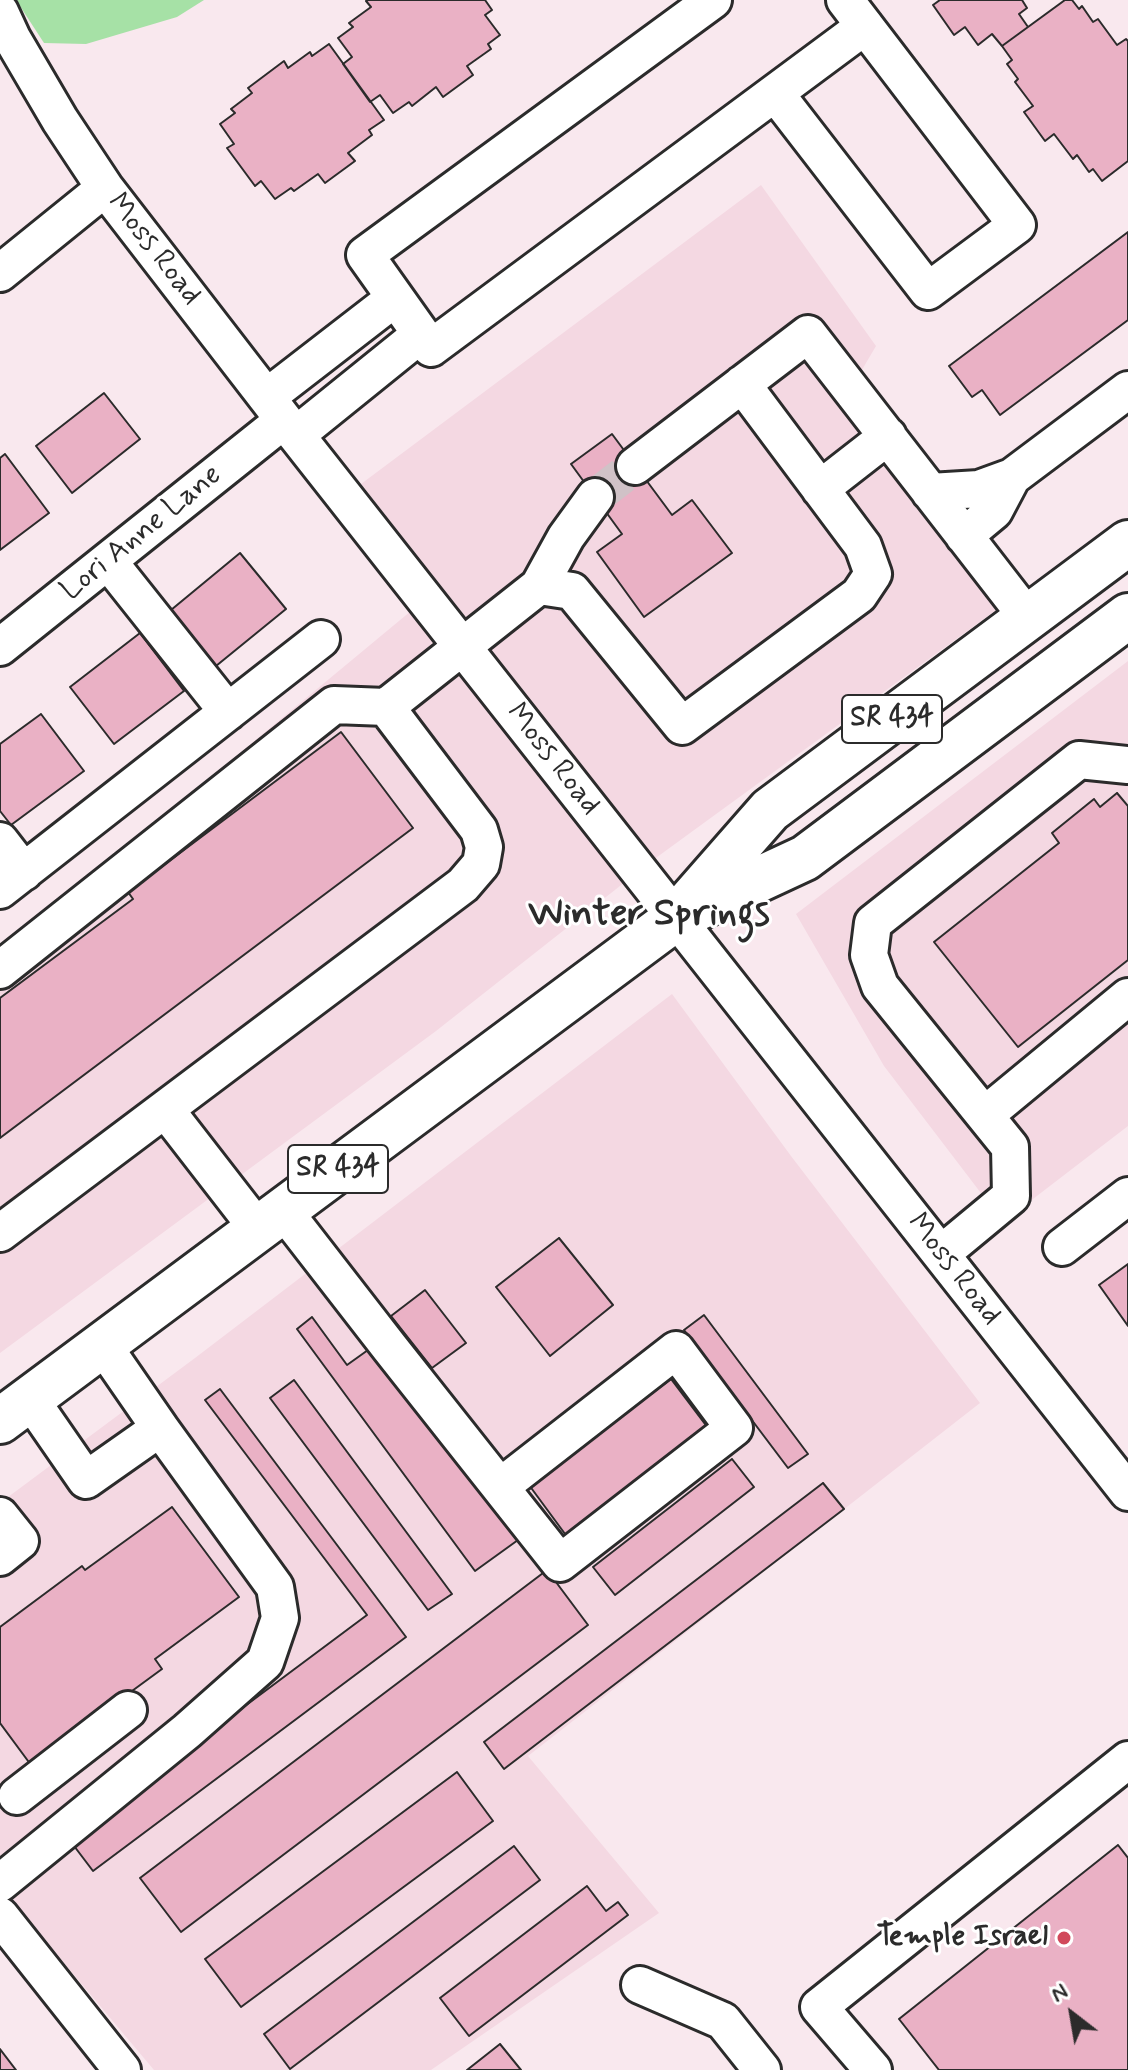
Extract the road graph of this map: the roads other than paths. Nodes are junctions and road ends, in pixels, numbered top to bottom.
1 (713, 0) edge
2 (0, 12) edge
3 (855, 13) edge
4 (775, 93) junction
5 (105, 188) junction
6 (0, 273) edge
7 (395, 298) junction
8 (421, 334) junction
9 (742, 384) junction
10 (1128, 390) edge
11 (282, 417) junction
12 (888, 436) junction
13 (635, 466) tunnel mouth
14 (1012, 477) junction
15 (820, 489) junction
16 (930, 492) junction
17 (595, 497) tunnel mouth
18 (964, 536) junction
19 (1128, 543) edge
20 (108, 561) junction
21 (539, 586) junction
22 (1128, 616) edge
23 (1028, 618) junction
24 (321, 639) dead end
25 (463, 646) junction
26 (0, 647) edge
27 (386, 707) junction
28 (228, 712) junction
29 (1128, 765) edge
30 (0, 841) edge
31 (12, 881) edge
32 (676, 918) junction
33 (0, 970) edge
34 (1128, 997) edge
35 (165, 1109) junction
36 (985, 1115) junction
37 (1128, 1196) edge
38 (271, 1219) junction
39 (0, 1233) edge
40 (1062, 1247) dead end
41 (941, 1254) junction
42 (102, 1344) junction
43 (15, 1410) edge
44 (160, 1428) junction
45 (500, 1487) junction
46 (1128, 1492) edge
47 (0, 1516) edge
48 (0, 1557) edge
49 (128, 1710) dead end
50 (1128, 1760) edge
51 (6, 1793) edge
52 (0, 1883) edge
53 (0, 1916) edge
54 (640, 1985) dead end
55 (122, 2070) edge
56 (762, 2070) edge
57 (873, 2070) edge

1 - 7 street
2 - 5 street, Moss Road
3 - 4 street
3 - 4 street
4 - 8 street
5 - 6 street
5 - 11 street, Moss Road
7 - 8 street
7 - 11 street
8 - 11 street
9 - 12 street
9 - 13 street
9 - 15 street
10 - 14 street
11 - 20 street, Lori Anne Lane
11 - 25 street, Moss Road
12 - 15 street
12 - 16 street
14 - 16 street
14 - 18 street
15 - 21 street
16 - 18 street
17 - 21 street
18 - 23 street
19 - 23 main road, SR 434
20 - 26 street, Lori Anne Lane
20 - 28 street
21 - 25 street
22 - 32 main road, SR 434
23 - 32 main road, SR 434
24 - 28 street
25 - 27 street
25 - 32 street, Moss Road
27 - 33 street
27 - 35 street
28 - 31 street
29 - 36 street
30 - 31 street
32 - 38 main road, SR 434
32 - 41 street, Moss Road
34 - 36 street
35 - 38 street
35 - 39 street
36 - 41 street
37 - 40 street
38 - 42 main road, SR 434
38 - 45 street
41 - 46 street, Moss Road
42 - 43 main road, SR 434
42 - 44 street
43 - 44 street
44 - 52 street
45 - 45 street
47 - 48 street
49 - 51 street
50 - 57 street
53 - 55 street
54 - 56 street

